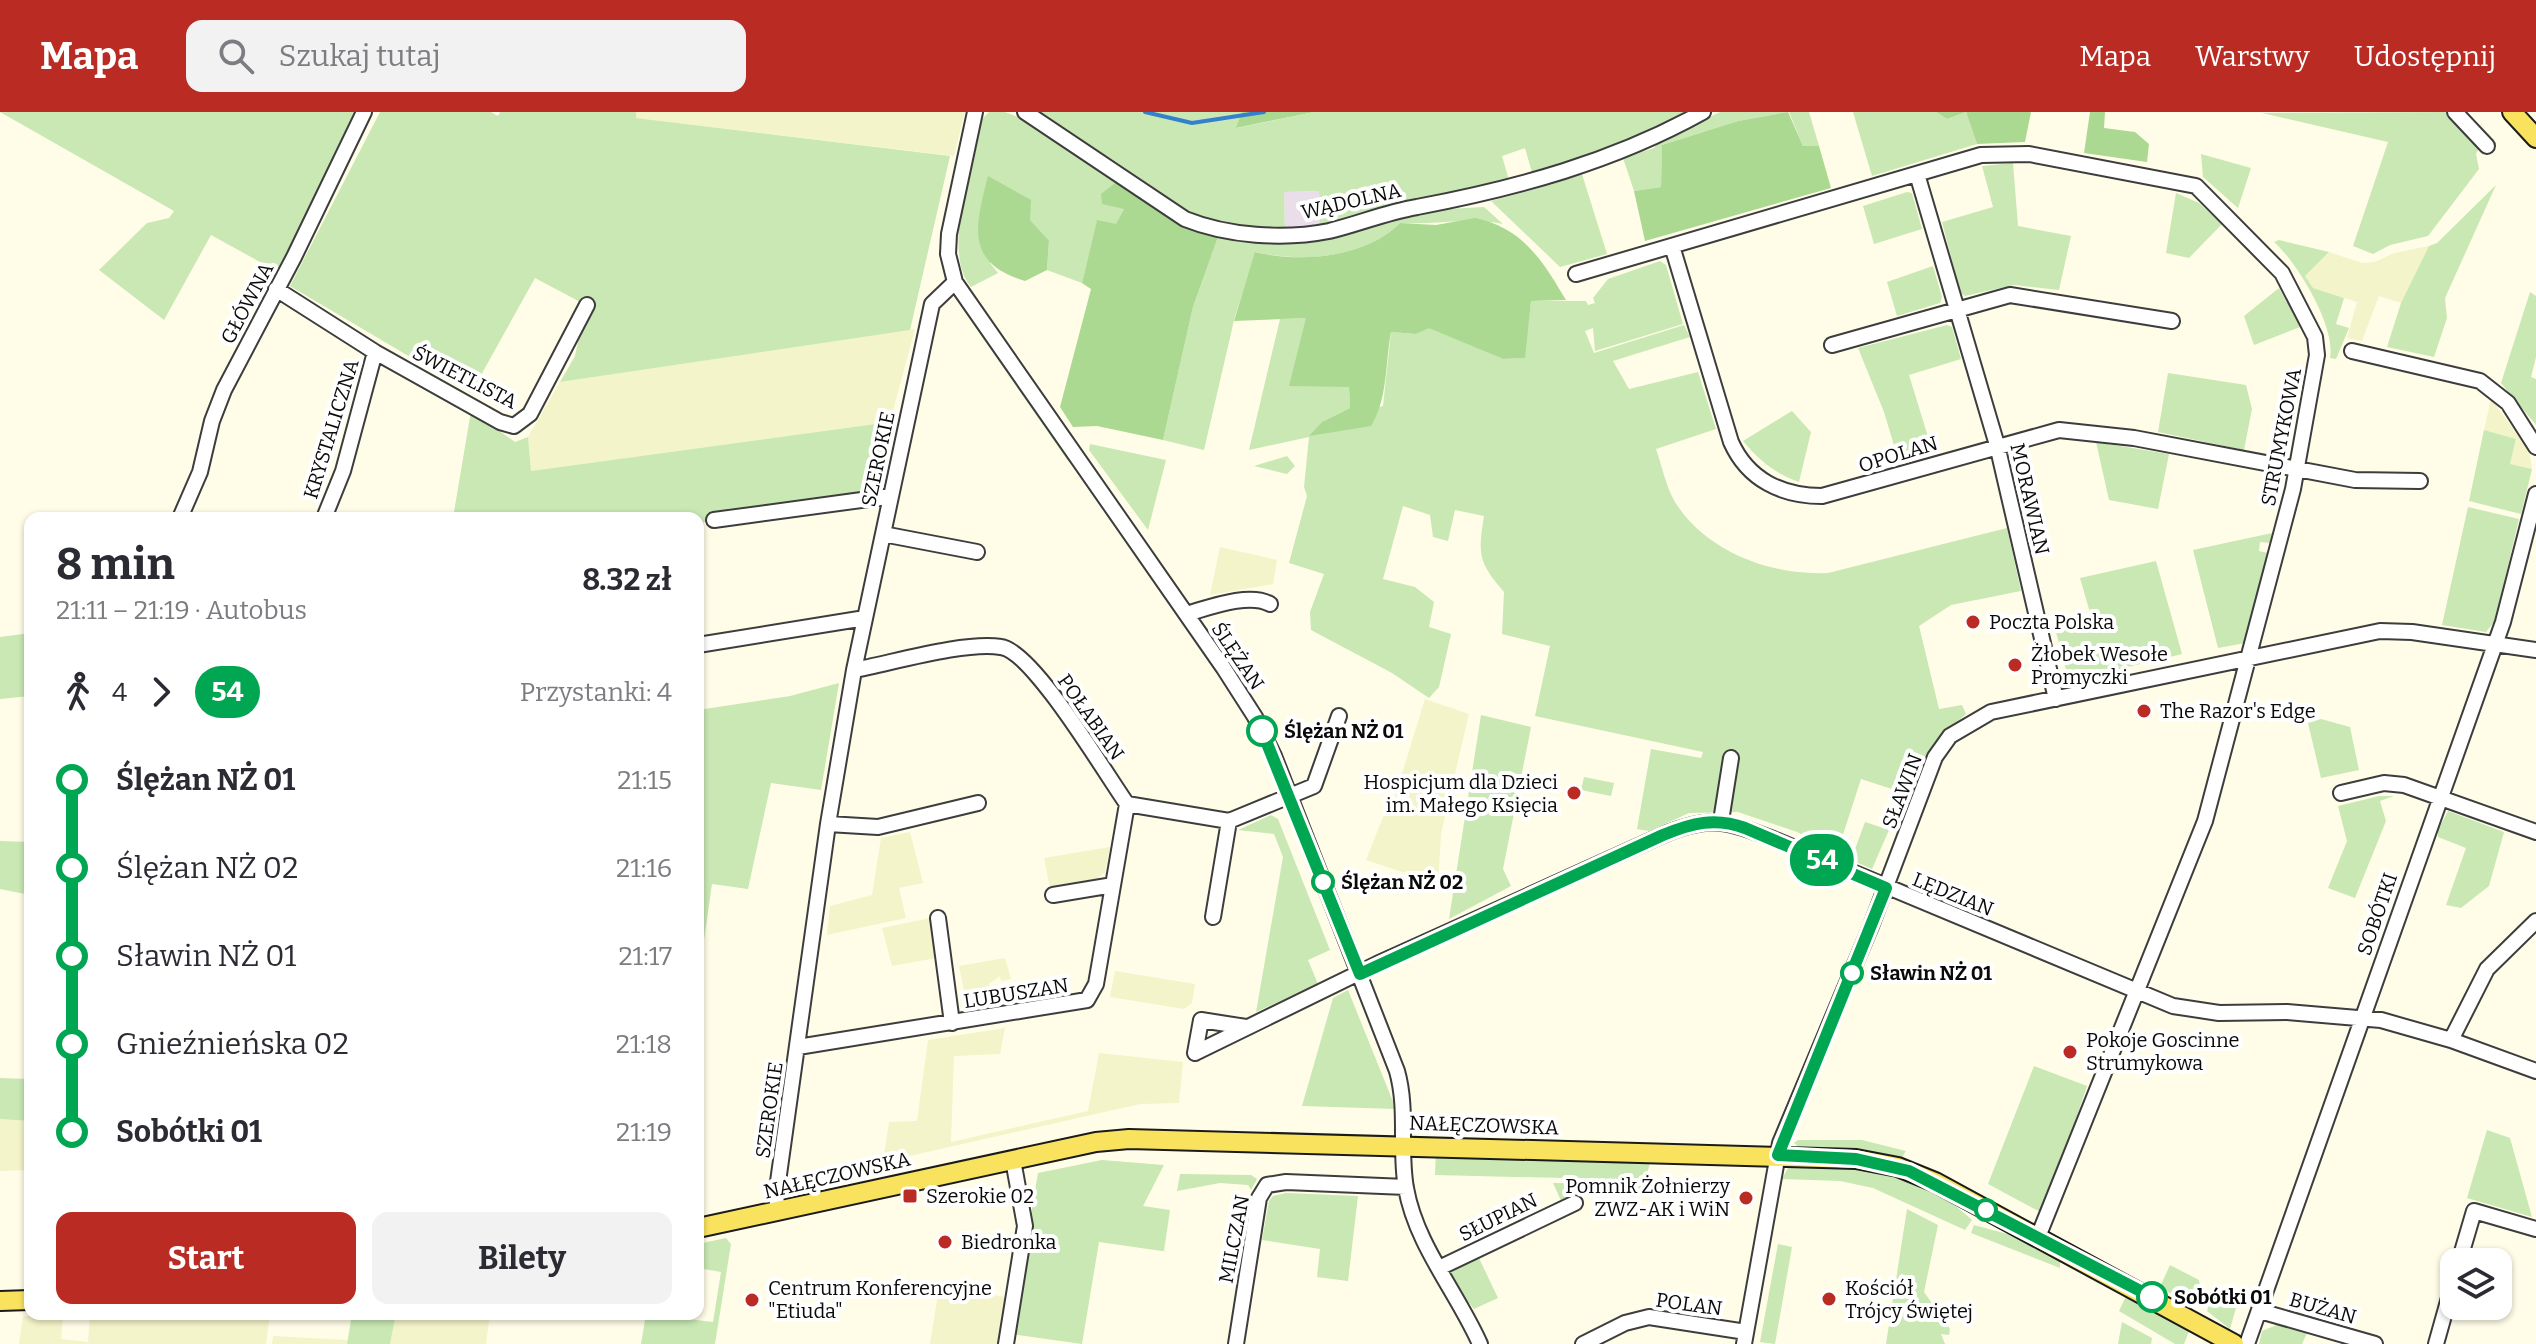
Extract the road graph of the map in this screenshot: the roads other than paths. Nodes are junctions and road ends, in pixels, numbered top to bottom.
1 (364, 112) edge
2 (975, 112) edge
3 (1025, 112) edge
4 (1703, 112) edge
5 (2455, 112) edge
6 (2512, 112) edge
7 (2536, 138) edge
8 (2487, 146) dead end
9 (1917, 174) junction
10 (1672, 246) junction
11 (1576, 274) dead end
12 (955, 282) junction
13 (276, 289) junction
14 (587, 305) dead end
15 (1956, 310) junction
16 (2172, 321) dead end
17 (1832, 345) dead end
18 (2352, 351) dead end
19 (375, 352) junction
20 (1997, 445) junction
21 (2536, 447) edge
22 (2297, 470) junction
23 (2420, 481) dead end
24 (2536, 495) edge
25 (891, 496) junction
26 (183, 512) edge
27 (326, 512) edge
28 (714, 520) dead end
29 (883, 534) junction
30 (977, 552) dead end
31 (1270, 604) dead end
32 (1186, 614) junction
33 (865, 618) junction
34 (704, 644) edge
35 (2495, 644) junction
36 (2536, 650) edge
37 (2252, 656) junction
38 (854, 670) junction
39 (2056, 699) junction
40 (1339, 716) dead end
41 (1731, 758) dead end
42 (2341, 793) dead end
43 (2438, 797) junction
44 (1290, 798) junction
45 (978, 803) dead end
46 (1127, 804) junction
47 (1229, 821) junction
48 (1721, 821) junction
49 (828, 824) junction
50 (2536, 832) edge
51 (1113, 885) junction
52 (1886, 888) junction
53 (1053, 895) dead end
54 (1213, 917) dead end
55 (938, 918) dead end
56 (2536, 921) edge
57 (1360, 974) junction
58 (2139, 992) junction
59 (2363, 1018) junction
60 (952, 1023) junction
61 (1246, 1027) junction
62 (2451, 1040) junction
63 (798, 1047) junction
64 (2536, 1071) edge
65 (1406, 1145) junction
66 (1778, 1155) junction
67 (1013, 1160) junction
68 (1406, 1187) junction
69 (1575, 1203) dead end
70 (778, 1211) junction
71 (704, 1227) edge
72 (2536, 1229) edge
73 (2038, 1237) junction
74 (2463, 1248) edge
75 (1439, 1268) junction
76 (24, 1300) edge
77 (0, 1301) edge
78 (2260, 1311) junction
79 (2443, 1320) edge
80 (1745, 1338) edge
81 (1006, 1344) edge
82 (1236, 1344) edge
83 (1480, 1344) edge
84 (1583, 1344) edge
85 (2234, 1344) edge
86 (2247, 1344) edge
87 (2375, 1344) edge
88 (2436, 1344) edge

1 - 13 street, GŁÓWNA
2 - 12 street
3 - 4 street, WĄDOLNA
5 - 8 street
6 - 7 main road
9 - 10 street, STRUMYKOWA
9 - 15 street, MORAWIAN
9 - 22 street, STRUMYKOWA
10 - 11 street, STRUMYKOWA
10 - 20 street, OPOLAN
12 - 25 street, SZEROKIE
12 - 32 street, ŚLĘŻAN
13 - 19 street, ŚWIETLISTA
13 - 26 street, GŁÓWNA
14 - 19 street, ŚWIETLISTA
15 - 16 street
15 - 17 street
15 - 20 street, MORAWIAN
18 - 21 street
19 - 27 street, KRYSTALICZNA
20 - 22 street, OPOLAN
20 - 39 street, MORAWIAN
22 - 23 street, OPOLAN
22 - 37 street, STRUMYKOWA
24 - 35 street, SOBÓTKI
25 - 28 street
25 - 29 street, SZEROKIE
29 - 30 street
29 - 33 street, SZEROKIE
31 - 32 street
32 - 44 street, ŚLĘŻAN
33 - 34 street
33 - 38 street, SZEROKIE
35 - 36 street, SŁAWIN
35 - 37 street, SŁAWIN
35 - 43 street, SOBÓTKI
37 - 39 street, SŁAWIN
37 - 58 street, STRUMYKOWA
38 - 46 street, POŁABIAN
38 - 49 street, SZEROKIE
39 - 52 street, SŁAWIN
40 - 44 street
41 - 48 street
42 - 43 street
43 - 50 street
43 - 59 street, SOBÓTKI
44 - 47 street
44 - 57 street, ŚLĘŻAN
45 - 49 street
46 - 47 street
46 - 51 street, LUBUSZAN
47 - 54 street
48 - 52 street, LĘDZIAN
48 - 57 street, LĘDZIAN
49 - 63 street, SZEROKIE
51 - 53 street
51 - 60 street, LUBUSZAN
52 - 58 street, LĘDZIAN
52 - 66 street, SŁAWIN
55 - 60 street
56 - 62 street
57 - 61 street, LĘDZIAN
57 - 65 street, ŚLĘŻAN
58 - 59 street, LĘDZIAN
58 - 73 street, STRUMYKOWA
59 - 62 street, LĘDZIAN
59 - 78 street, SOBÓTKI
60 - 63 street, LUBUSZAN
61 - 61 street, LĘDZIAN
62 - 64 street, LĘDZIAN
63 - 70 street, SZEROKIE
65 - 66 main road, NAŁĘCZOWSKA
65 - 67 main road, NAŁĘCZOWSKA
65 - 68 street
66 - 73 main road, NAŁĘCZOWSKA
66 - 80 street, SŁAWIN
67 - 70 main road, NAŁĘCZOWSKA
67 - 81 street
68 - 75 street
68 - 82 street, MILCZAN
69 - 75 street, SŁUPIAN
70 - 71 main road, NAŁĘCZOWSKA
72 - 74 street
73 - 85 main road, NAŁĘCZOWSKA
75 - 83 street
76 - 77 main road
78 - 86 street, SOBÓTKI
78 - 87 street, BUŻAN
79 - 88 street
80 - 84 street, POLAN

